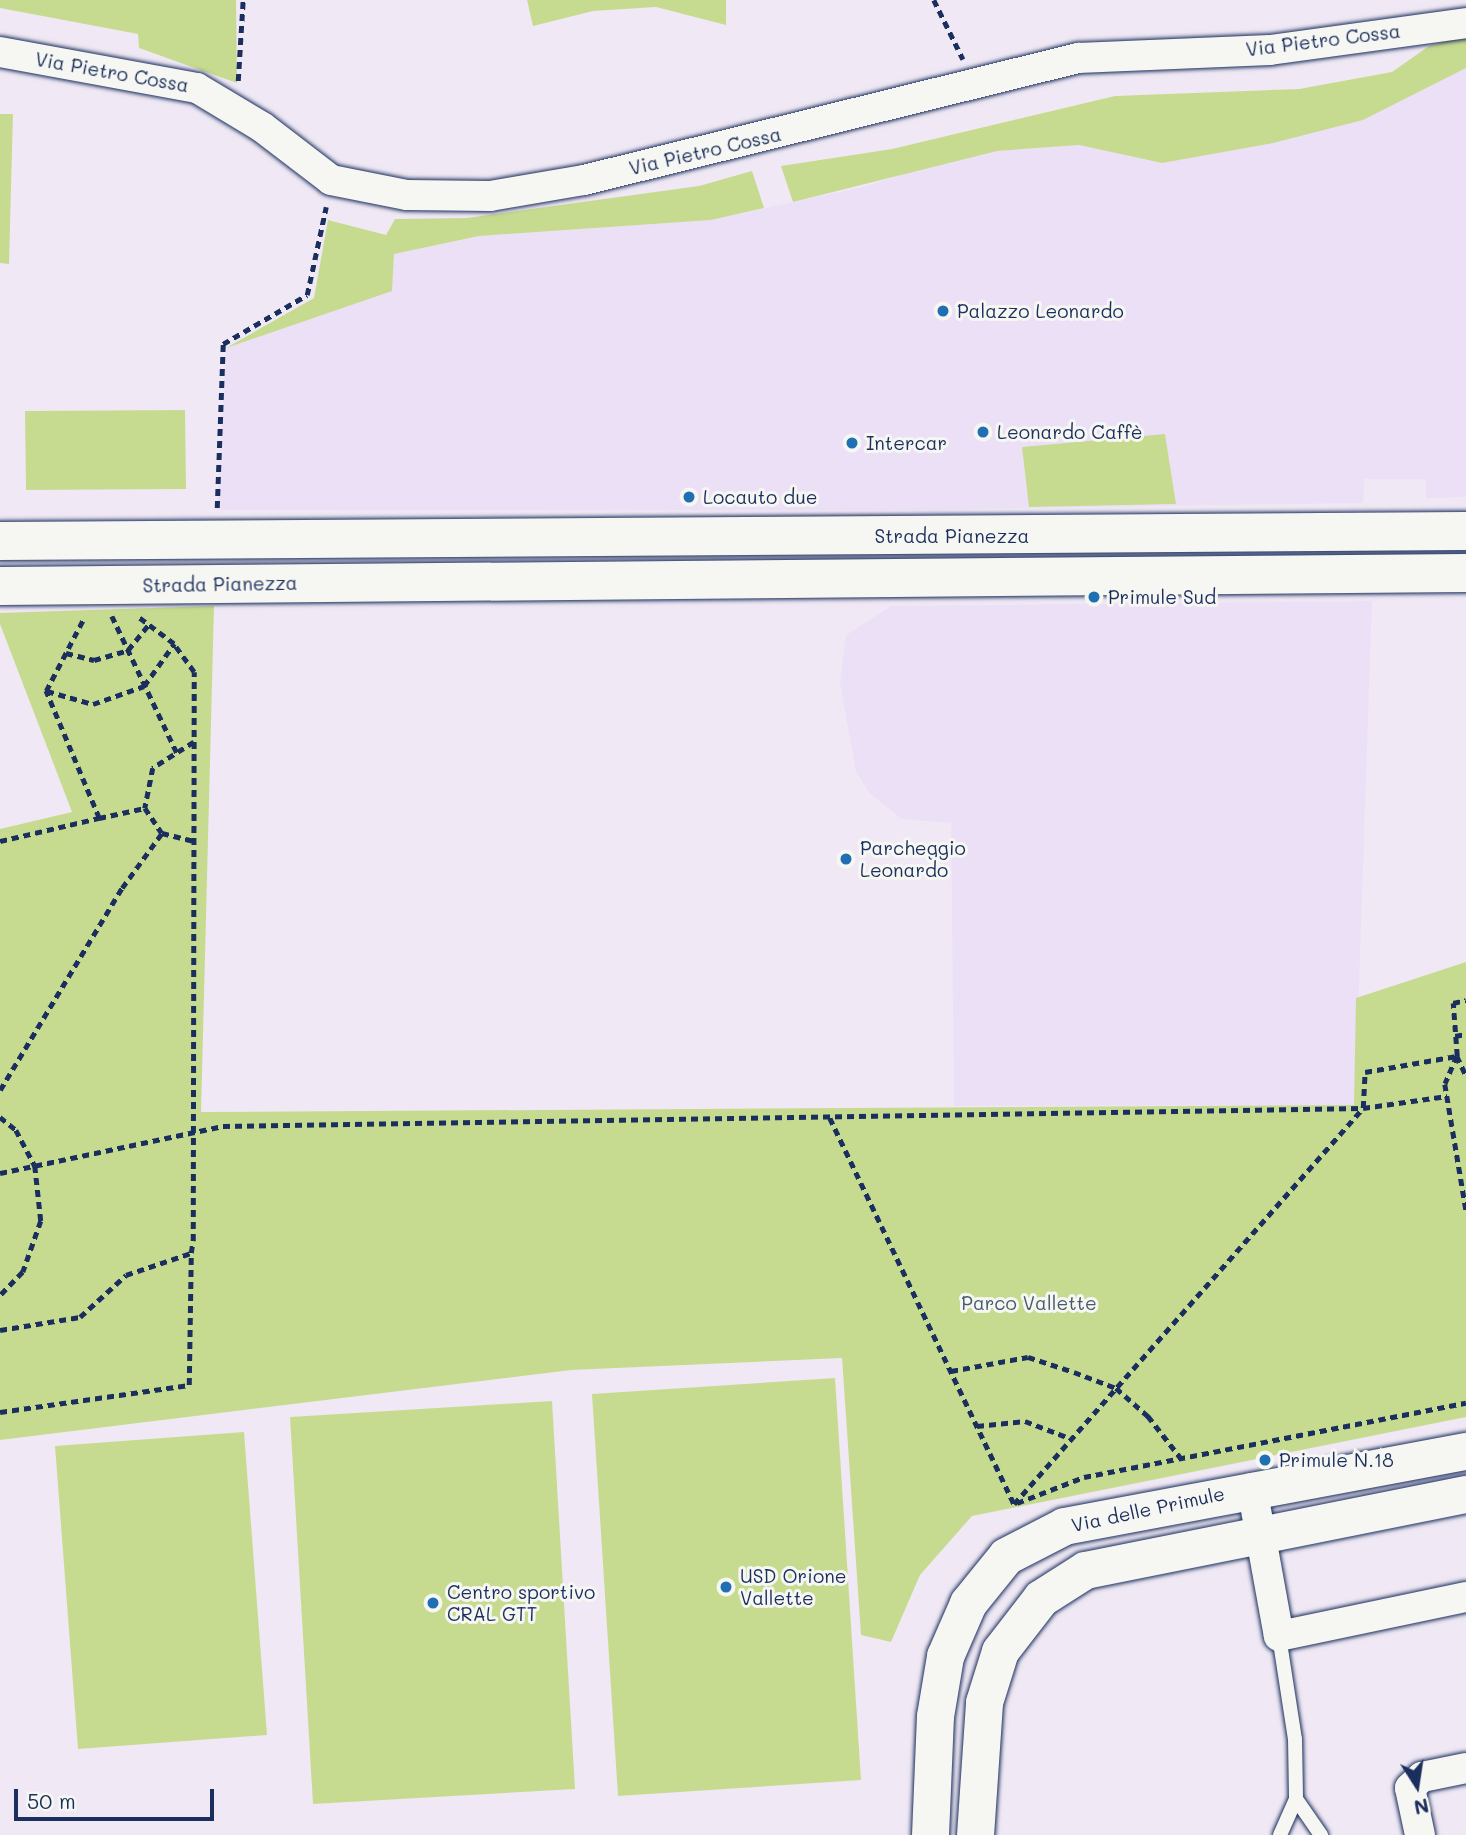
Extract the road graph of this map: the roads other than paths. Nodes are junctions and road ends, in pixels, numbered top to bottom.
1 (1466, 4) edge
2 (1466, 23) edge
3 (1436, 25) junction
4 (0, 52) edge
5 (1466, 531) edge
6 (438, 539) junction
7 (0, 541) edge
8 (1466, 573) edge
9 (441, 582) junction
10 (0, 586) edge
11 (1466, 1451) edge
12 (1252, 1488) junction
13 (1466, 1494) edge
14 (1262, 1533) junction
15 (1466, 1597) edge
16 (1279, 1636) junction
17 (1466, 1768) edge
18 (1296, 1799) junction
19 (930, 1835) edge
20 (975, 1835) edge
21 (1280, 1835) edge
22 (1321, 1835) edge
23 (1420, 1835) edge

1 - 3 street, Via Pietro Cossa
2 - 3 street, Via Pietro Cossa
3 - 4 street, Via Pietro Cossa
5 - 6 main road, Strada Pianezza
6 - 7 main road, Strada Pianezza
6 - 9 street
8 - 9 main road, Strada Pianezza
9 - 10 main road, Strada Pianezza
11 - 12 street, Via delle Primule
12 - 14 street
12 - 19 street, Via delle Primule
13 - 14 street
14 - 16 street
14 - 20 street
15 - 16 street
16 - 18 lane
17 - 23 street
18 - 21 lane
18 - 22 lane

